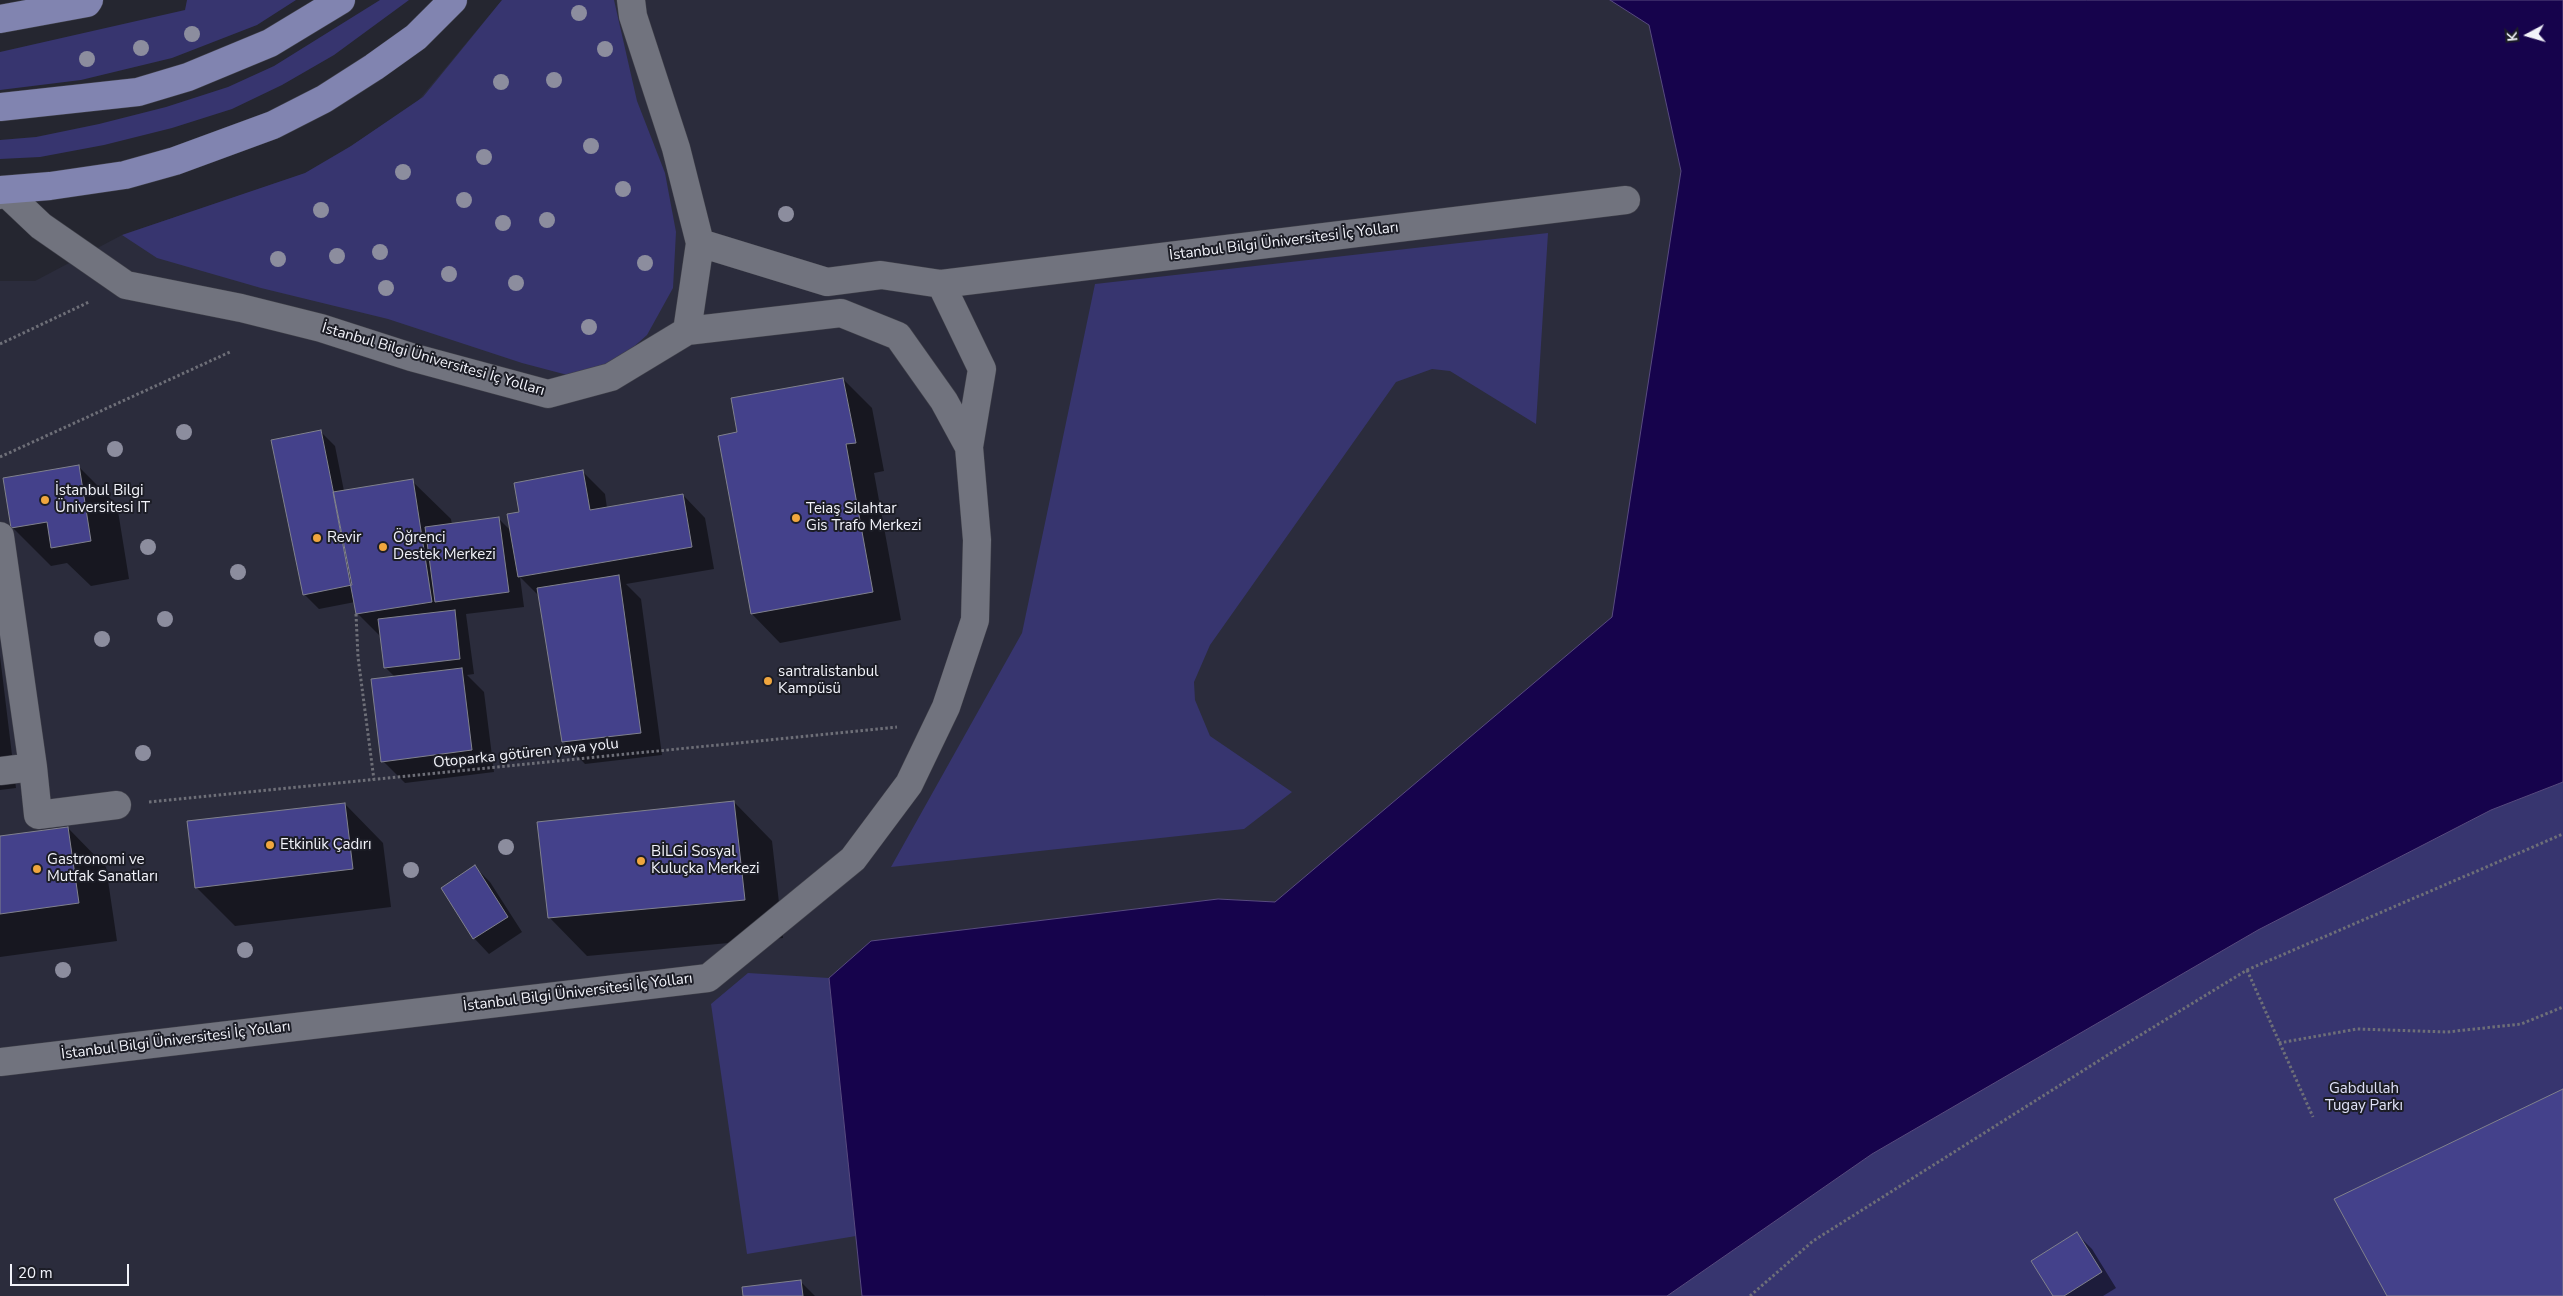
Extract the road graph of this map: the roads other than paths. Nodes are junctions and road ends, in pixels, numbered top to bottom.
1 (341, 0) edge
2 (453, 0) edge
3 (631, 0) edge
4 (85, 1) edge
5 (0, 19) edge
6 (0, 107) edge
7 (1, 192) edge
8 (1626, 200) dead end
9 (700, 243) junction
10 (941, 284) junction
11 (687, 331) junction
12 (968, 448) junction
13 (0, 536) edge
14 (33, 767) junction
15 (0, 771) edge
16 (116, 806) road end
17 (0, 1062) edge

1 - 6 main road
2 - 7 main road
3 - 9 lane
4 - 5 main road
7 - 11 lane, İstanbul Bilgi Üniversitesi İç Yolları
8 - 10 lane, İstanbul Bilgi Üniversitesi İç Yolları
9 - 10 lane, İstanbul Bilgi Üniversitesi İç Yolları
9 - 11 lane
10 - 12 lane, İstanbul Bilgi Üniversitesi İç Yolları
11 - 12 lane, İstanbul Bilgi Üniversitesi İç Yolları
12 - 17 lane, İstanbul Bilgi Üniversitesi İç Yolları
13 - 14 lane
14 - 15 lane
14 - 16 lane

